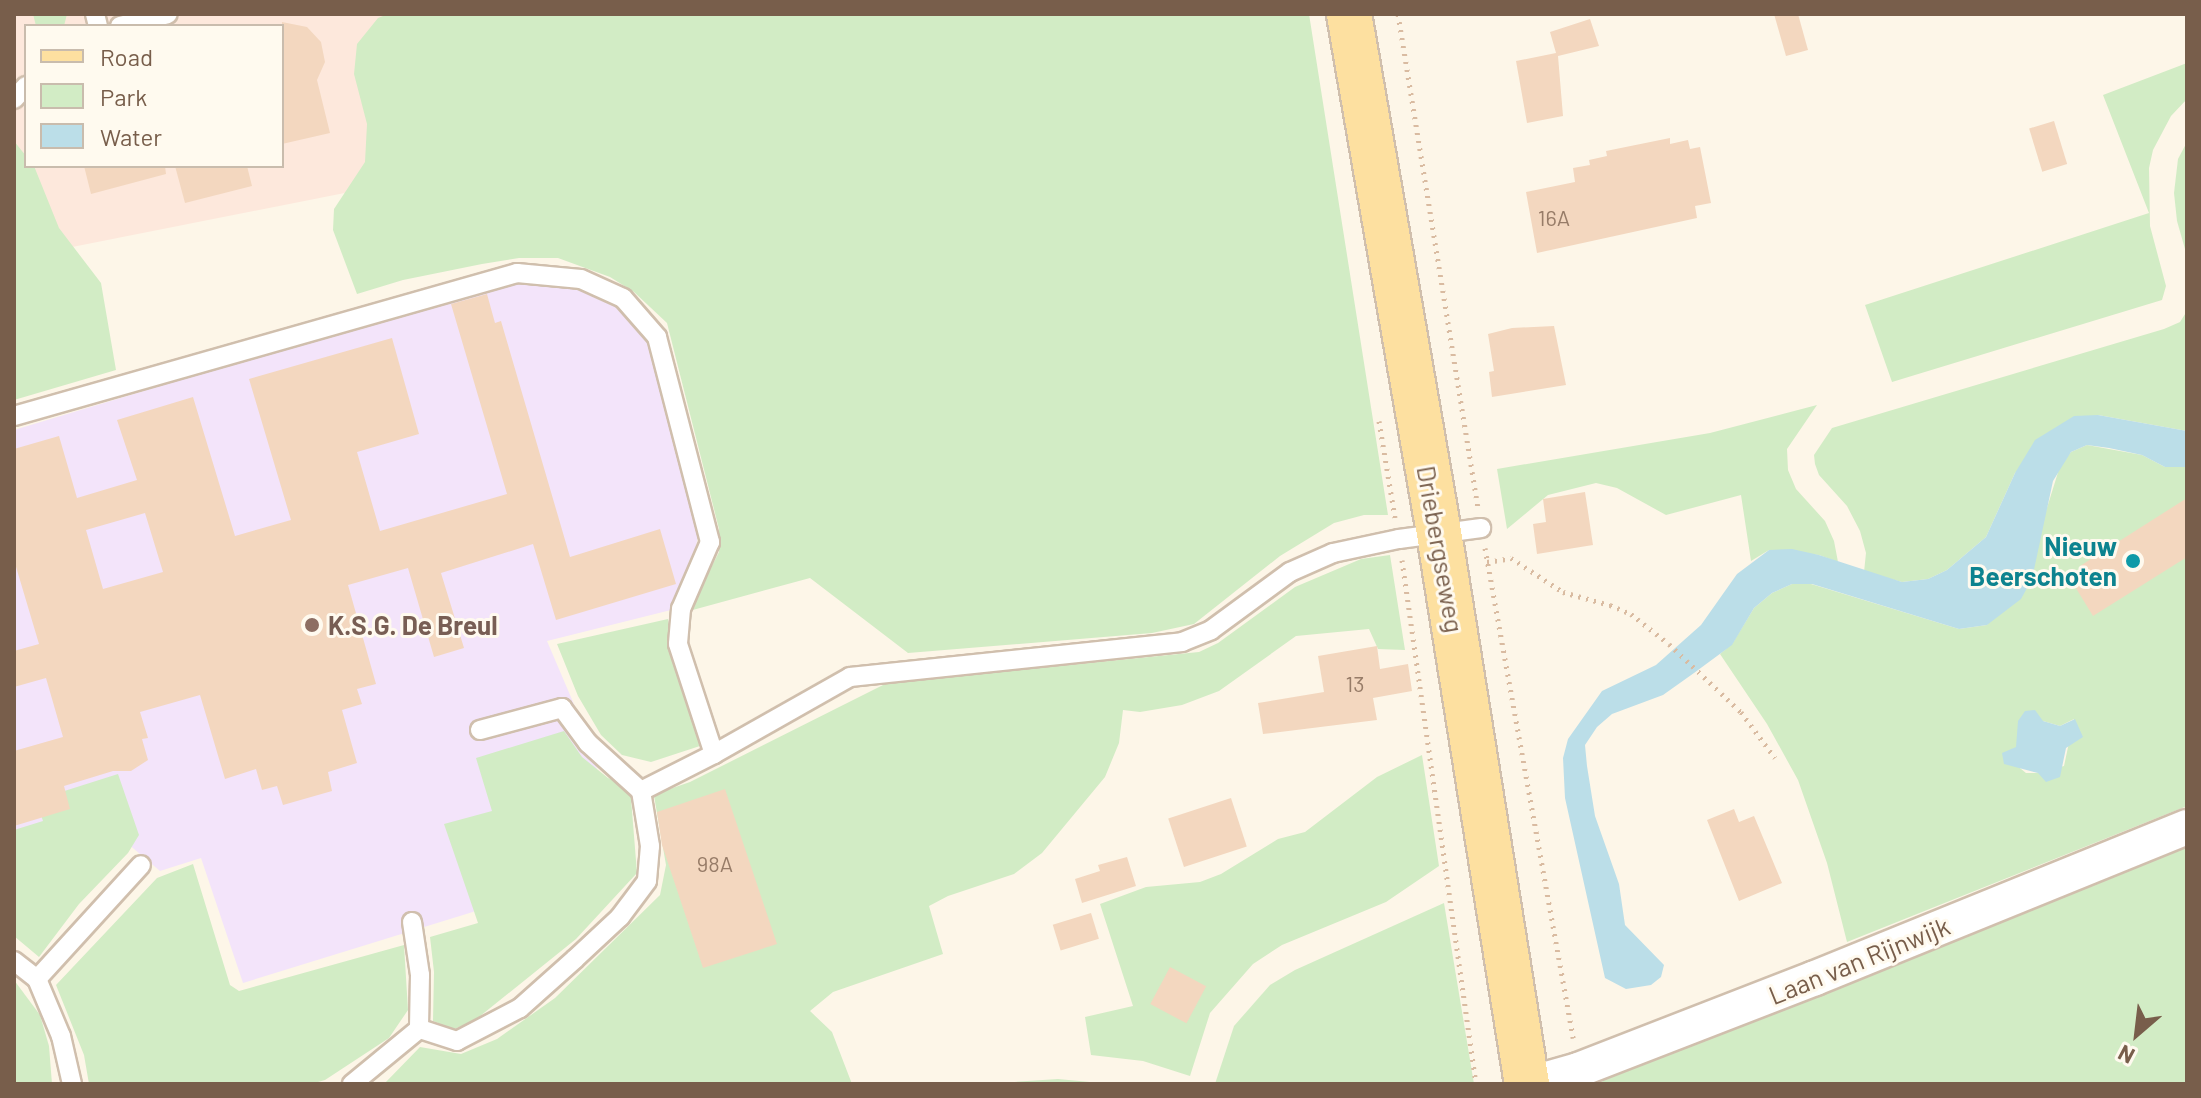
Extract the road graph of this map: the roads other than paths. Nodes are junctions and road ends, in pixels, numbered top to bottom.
1 (168, 14) edge
2 (1349, 14) edge
3 (128, 24) edge
4 (14, 416) edge
5 (1440, 533) junction
6 (480, 730) dead end
7 (714, 754) junction
8 (641, 791) junction
9 (2187, 827) edge
10 (141, 865) dead end
11 (412, 922) dead end
12 (14, 961) edge
13 (37, 979) junction
14 (419, 1029) junction
15 (72, 1084) edge
16 (352, 1084) edge
17 (1528, 1084) edge

1 - 3 lane
2 - 5 main road, Driebergseweg
4 - 7 lane
5 - 7 lane
5 - 17 main road, Driebergseweg
6 - 8 lane
7 - 8 lane
8 - 14 lane
9 - 17 street, Laan van Rijnwijk
10 - 13 lane
11 - 14 lane
12 - 13 lane
13 - 15 lane
14 - 16 lane

